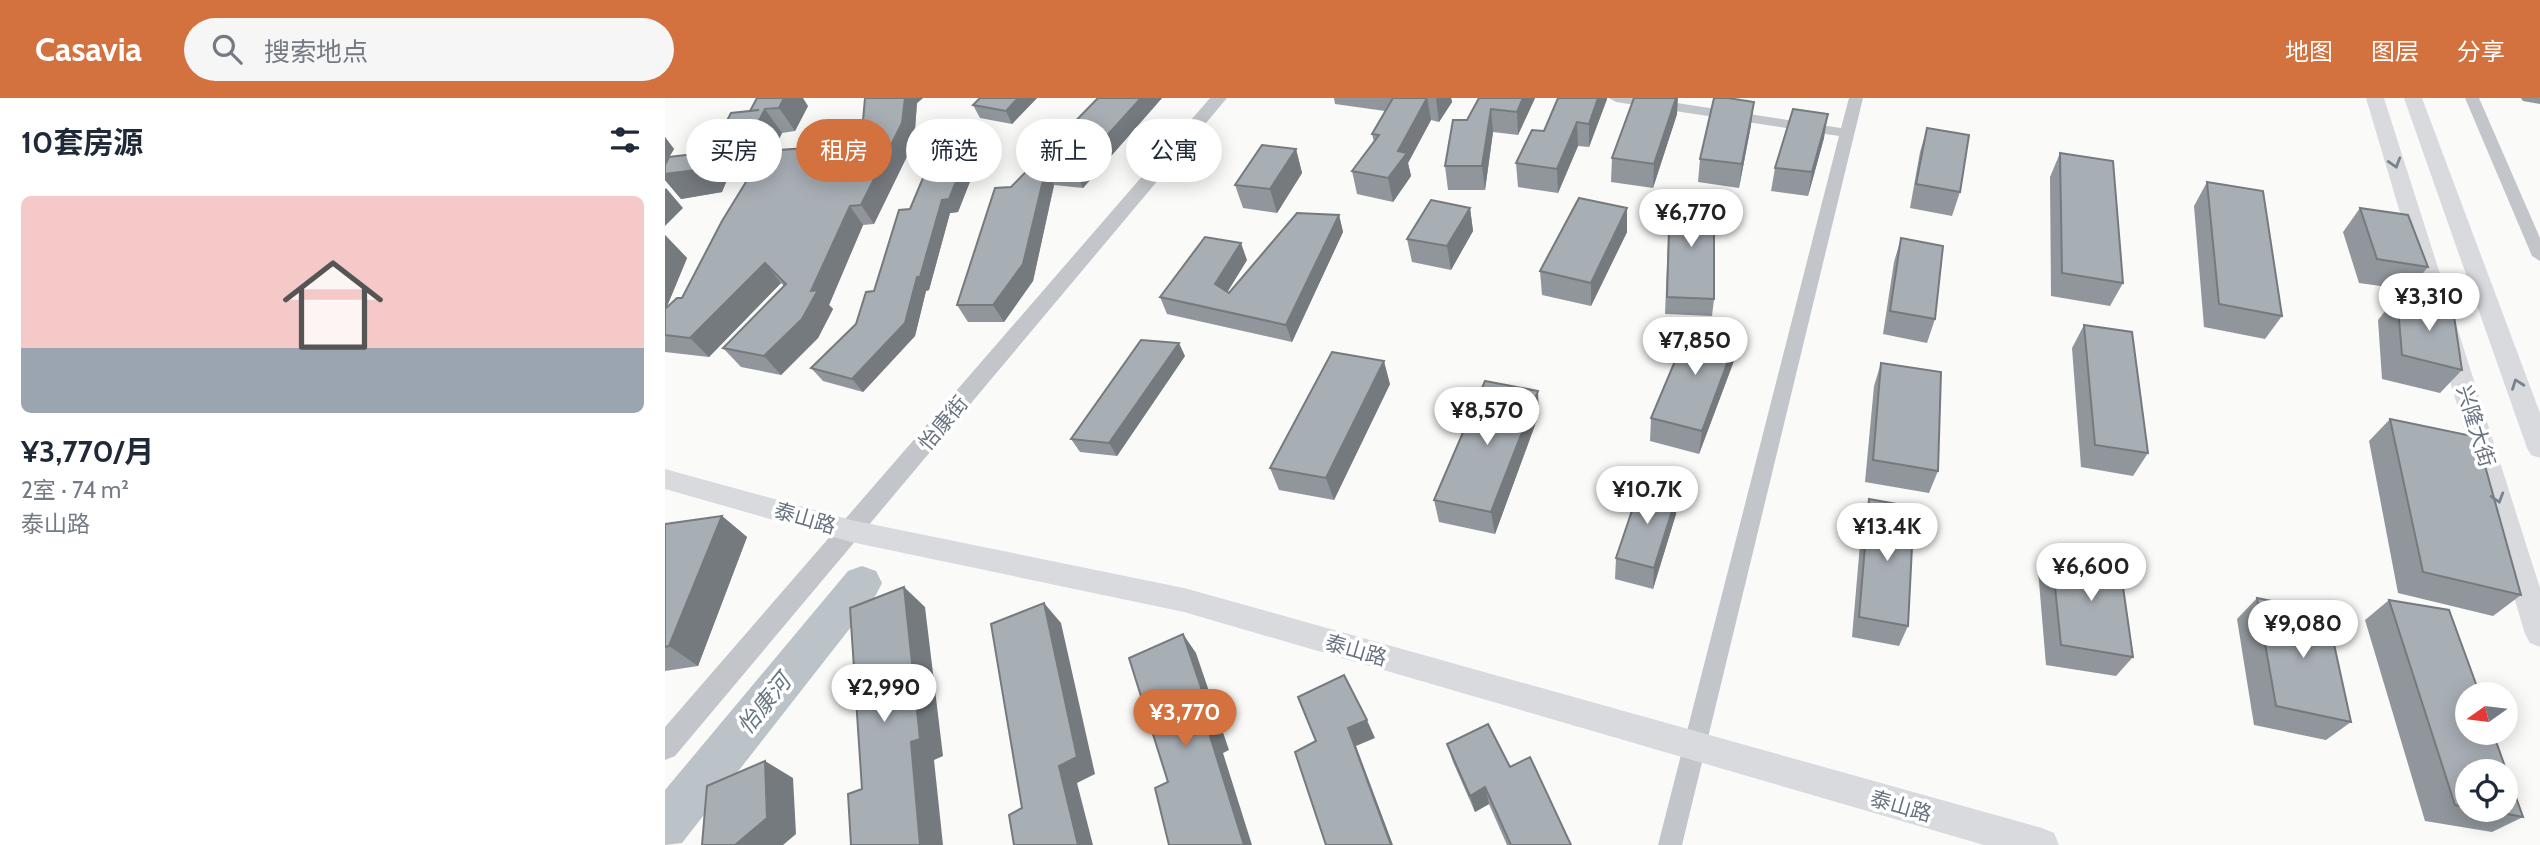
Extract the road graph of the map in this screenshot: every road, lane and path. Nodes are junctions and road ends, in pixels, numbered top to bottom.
1 (1219, 98) edge
2 (1616, 98) edge
3 (1856, 98) edge
4 (2375, 98) edge
5 (2413, 98) edge
6 (2472, 98) edge
7 (1848, 133) junction
8 (2540, 256) edge
9 (2540, 448) edge
10 (665, 479) edge
11 (851, 531) junction
12 (2540, 634) edge
13 (665, 747) edge
14 (1694, 747) junction
15 (1670, 845) edge
16 (2042, 845) edge

1 - 11 street, 怡康街
2 - 7 street
3 - 7 street
4 -> 12 main road, 兴隆大街
9 -> 5 main road
6 - 8 street
7 - 14 street
10 - 11 main road, 泰山路
11 - 13 street, 怡康街
11 - 14 main road, 泰山路
14 - 15 street
14 - 16 main road, 泰山路

